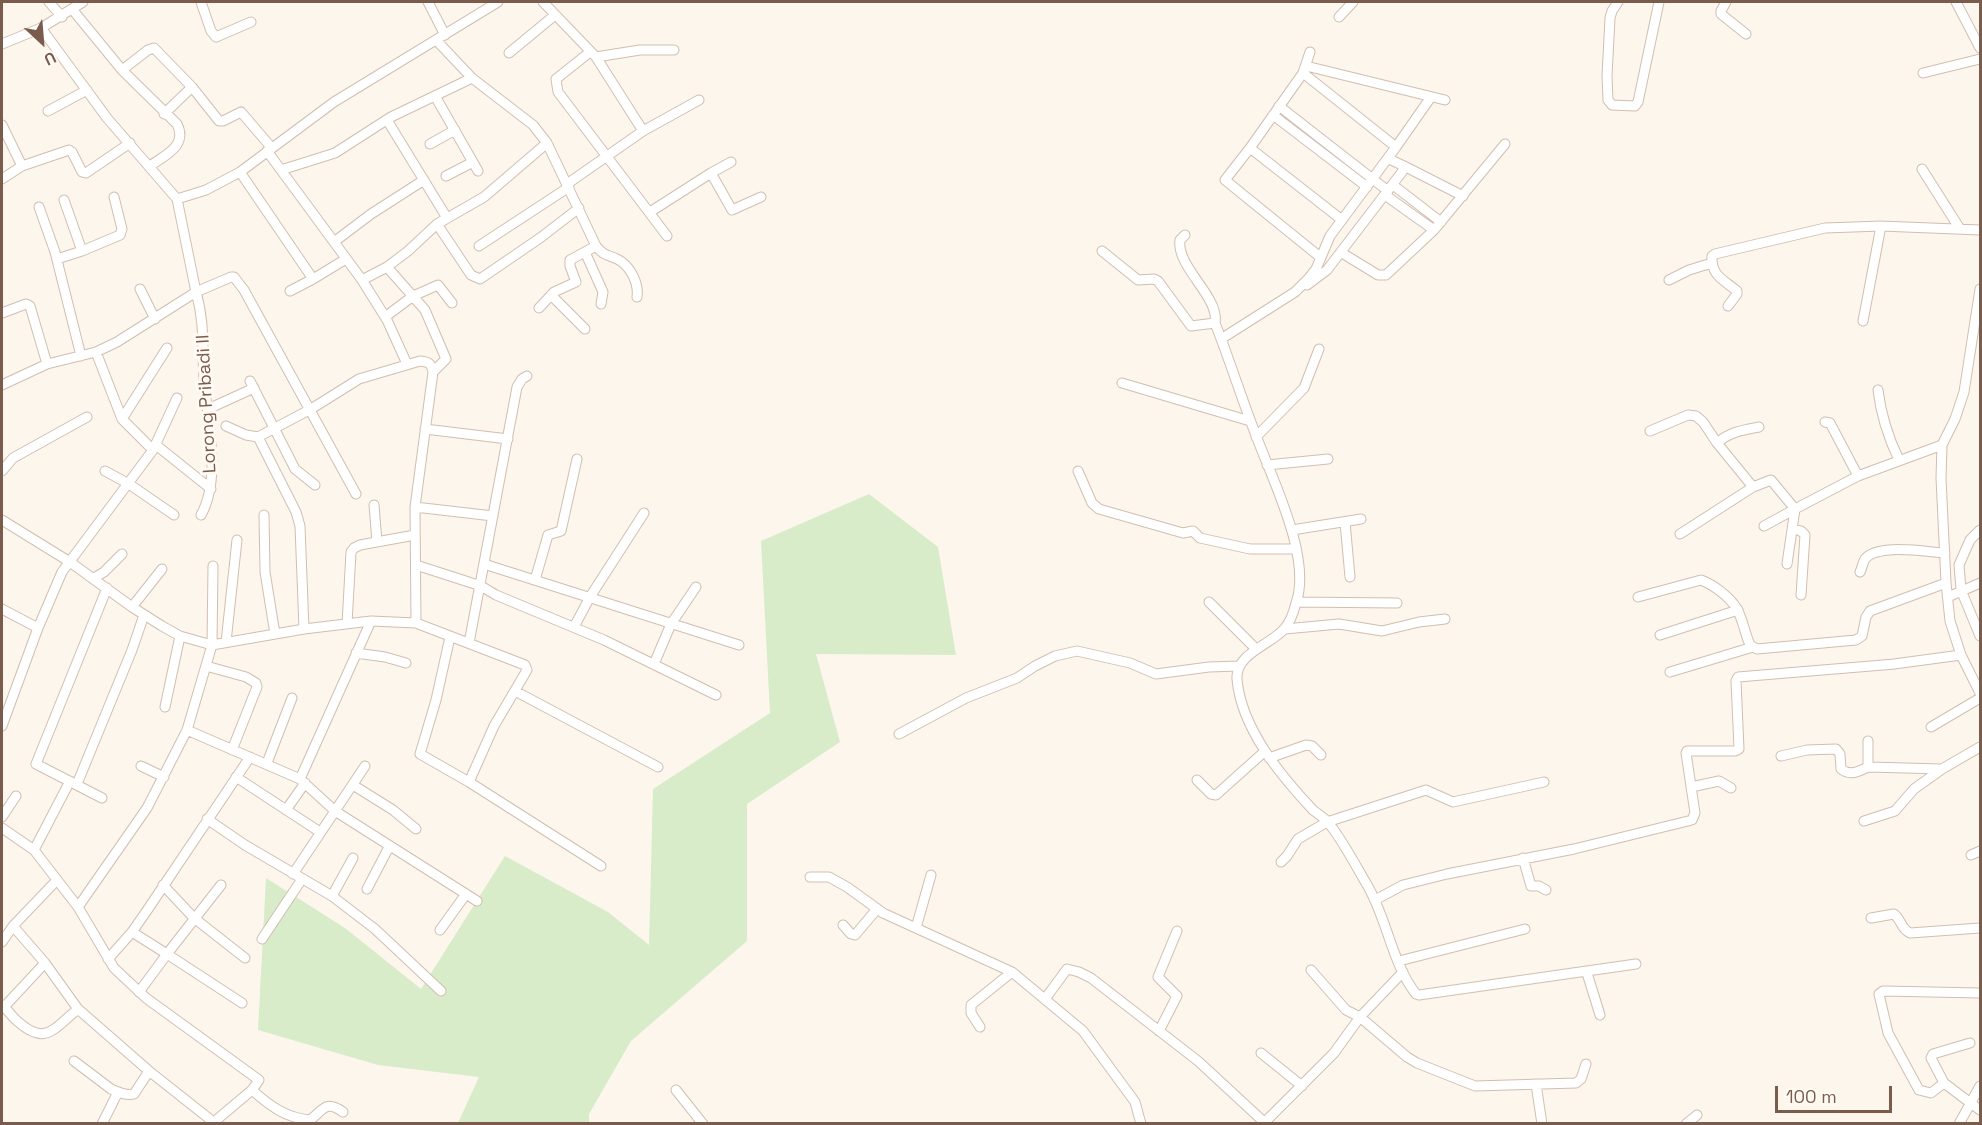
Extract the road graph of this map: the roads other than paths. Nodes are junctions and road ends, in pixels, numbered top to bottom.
1 (49, 2) edge
2 (83, 2) edge
3 (201, 2) edge
4 (428, 2) edge
5 (498, 2) edge
6 (543, 2) edge
7 (1353, 2) edge
8 (1618, 2) edge
9 (1659, 2) edge
10 (1726, 2) edge
11 (1956, 2) edge
12 (72, 9) junction
13 (555, 15) junction
14 (62, 17) junction
15 (1339, 17) dead end
16 (250, 22) dead end
17 (41, 28) junction
18 (1746, 34) dead end
19 (441, 38) junction
20 (2, 44) edge
21 (1980, 48) edge
22 (674, 50) dead end
23 (509, 52) dead end
24 (1310, 52) dead end
25 (593, 54) junction
26 (1980, 59) edge
27 (1305, 69) junction
28 (123, 70) junction
29 (1923, 73) dead end
30 (472, 78) junction
31 (192, 87) junction
32 (87, 90) junction
33 (435, 96) junction
34 (1431, 97) junction
35 (699, 100) dead end
36 (1445, 100) dead end
37 (1280, 106) junction
38 (48, 111) dead end
39 (164, 114) junction
40 (1273, 115) junction
41 (387, 120) junction
42 (2, 125) edge
43 (455, 130) junction
44 (643, 131) junction
45 (130, 143) junction
46 (548, 143) junction
47 (430, 144) dead end
48 (1505, 144) dead end
49 (1396, 147) junction
50 (1250, 148) junction
51 (269, 149) junction
52 (607, 155) junction
53 (1389, 159) junction
54 (473, 162) junction
55 (731, 162) dead end
56 (22, 166) junction
57 (150, 166) junction
58 (1404, 166) junction
59 (1922, 169) dead end
60 (281, 170) junction
61 (478, 171) dead end
62 (240, 172) junction
63 (711, 173) junction
64 (446, 176) dead end
65 (2, 179) edge
66 (424, 180) junction
67 (1369, 183) junction
68 (568, 186) junction
69 (1389, 190) junction
70 (1463, 195) junction
71 (114, 197) dead end
72 (761, 197) dead end
73 (177, 199) junction
74 (64, 200) dead end
75 (39, 207) dead end
76 (579, 208) junction
77 (650, 212) junction
78 (447, 218) junction
79 (437, 224) junction
80 (1339, 224) junction
81 (1438, 226) junction
82 (1881, 226) junction
83 (1960, 229) junction
84 (1980, 230) edge
85 (1185, 235) dead end
86 (667, 236) dead end
87 (1352, 237) junction
88 (334, 242) junction
89 (479, 246) dead end
90 (596, 246) junction
91 (1102, 251) dead end
92 (82, 252) junction
93 (585, 252) junction
94 (1342, 253) junction
95 (1320, 257) junction
96 (57, 259) junction
97 (346, 259) junction
98 (1712, 263) junction
99 (387, 267) junction
100 (313, 279) junction
101 (362, 280) junction
102 (1669, 280) dead end
103 (1300, 287) junction
104 (140, 289) dead end
105 (1980, 289) edge
106 (290, 291) dead end
107 (196, 292) junction
108 (551, 295) junction
109 (413, 296) junction
110 (637, 297) dead end
111 (452, 303) dead end
112 (601, 304) dead end
113 (1728, 306) dead end
114 (539, 308) dead end
115 (2, 313) edge
116 (384, 316) junction
117 (155, 319) junction
118 (1863, 321) dead end
119 (1215, 323) junction
120 (585, 328) dead end
121 (1221, 339) junction
122 (167, 348) dead end
123 (1319, 349) dead end
124 (96, 352) junction
125 (81, 356) junction
126 (47, 364) junction
127 (407, 364) junction
128 (433, 372) junction
129 (527, 376) dead end
130 (2, 381) edge
131 (1122, 383) dead end
132 (1878, 390) dead end
133 (177, 398) dead end
134 (208, 409) junction
135 (311, 410) junction
136 (87, 417) dead end
137 (122, 419) junction
138 (1251, 421) junction
139 (1825, 422) dead end
140 (226, 426) dead end
141 (1758, 427) dead end
142 (274, 429) junction
143 (425, 429) junction
144 (1650, 431) dead end
145 (258, 436) junction
146 (1256, 437) junction
147 (508, 439) junction
148 (1717, 443) junction
149 (1942, 445) junction
150 (154, 447) junction
151 (577, 459) dead end
152 (1328, 459) dead end
153 (1899, 460) junction
154 (1267, 465) junction
155 (2, 471) edge
156 (105, 471) dead end
157 (1078, 471) dead end
158 (1858, 476) junction
159 (129, 484) junction
160 (315, 485) dead end
161 (1753, 487) junction
162 (211, 489) junction
163 (356, 494) dead end
164 (374, 505) dead end
165 (415, 507) junction
166 (1795, 509) junction
167 (644, 513) dead end
168 (174, 515) dead end
169 (201, 515) dead end
170 (264, 515) dead end
171 (493, 516) junction
172 (1361, 519) dead end
173 (2, 520) edge
174 (1345, 522) junction
175 (1764, 526) dead end
176 (1793, 529) junction
177 (1292, 530) junction
178 (1980, 530) edge
179 (1680, 534) dead end
180 (415, 535) junction
181 (237, 540) dead end
182 (377, 542) junction
183 (1295, 549) junction
184 (1945, 553) junction
185 (122, 554) dead end
186 (70, 562) junction
187 (484, 564) junction
188 (1787, 564) dead end
189 (416, 565) junction
190 (213, 566) dead end
191 (162, 569) dead end
192 (1860, 572) dead end
193 (1350, 577) dead end
194 (94, 578) junction
195 (535, 580) junction
196 (1946, 583) junction
197 (1980, 583) edge
198 (481, 586) junction
199 (696, 587) dead end
200 (107, 588) junction
201 (1961, 590) junction
202 (1801, 595) dead end
203 (590, 597) junction
204 (1638, 597) dead end
205 (1948, 597) junction
206 (1209, 602) dead end
207 (1297, 602) junction
208 (1397, 603) dead end
209 (132, 607) junction
210 (2, 609) edge
211 (1738, 610) junction
212 (144, 615) junction
213 (1445, 619) dead end
214 (371, 621) junction
215 (416, 623) junction
216 (347, 624) junction
217 (671, 624) junction
218 (574, 627) junction
219 (38, 628) junction
220 (304, 629) junction
221 (1285, 629) junction
222 (275, 634) junction
223 (1660, 635) dead end
224 (180, 636) junction
225 (1980, 636) edge
226 (450, 637) junction
227 (226, 642) junction
228 (469, 643) junction
229 (212, 645) junction
230 (739, 645) dead end
231 (1753, 647) junction
232 (1256, 650) junction
233 (356, 653) junction
234 (1961, 655) junction
235 (406, 663) dead end
236 (654, 664) junction
237 (206, 666) junction
238 (1239, 666) junction
239 (1670, 672) dead end
240 (515, 691) junction
241 (1980, 695) edge
242 (716, 696) dead end
243 (292, 698) dead end
244 (165, 706) dead end
245 (2, 726) edge
246 (1931, 727) dead end
247 (187, 729) junction
248 (898, 734) dead end
249 (1868, 741) dead end
250 (1980, 747) edge
251 (232, 750) junction
252 (1266, 755) junction
253 (1321, 755) dead end
254 (1781, 756) dead end
255 (250, 757) junction
256 (267, 764) junction
257 (141, 766) dead end
258 (365, 766) dead end
259 (658, 767) dead end
260 (1868, 767) junction
261 (1942, 769) junction
262 (164, 777) junction
263 (236, 777) junction
264 (1197, 780) dead end
265 (302, 781) junction
266 (74, 782) junction
267 (469, 782) junction
268 (1544, 782) dead end
269 (353, 785) junction
270 (1691, 787) junction
271 (1731, 788) dead end
272 (16, 796) dead end
273 (102, 798) dead end
274 (286, 810) junction
275 (335, 811) junction
276 (2, 817) edge
277 (207, 819) junction
278 (1864, 821) dead end
279 (1327, 822) junction
280 (2, 828) edge
281 (416, 829) dead end
282 (320, 832) junction
283 (389, 847) junction
284 (34, 850) junction
285 (353, 858) dead end
286 (1524, 858) junction
287 (1281, 862) dead end
288 (601, 866) dead end
289 (931, 875) dead end
290 (297, 877) junction
291 (810, 877) dead end
292 (57, 880) junction
293 (163, 885) junction
294 (221, 885) dead end
295 (368, 889) dead end
296 (1546, 890) dead end
297 (466, 894) junction
298 (332, 896) junction
299 (1375, 900) junction
300 (477, 902) dead end
301 (78, 907) junction
302 (877, 909) junction
303 (194, 918) junction
304 (1871, 918) dead end
305 (843, 925) dead end
306 (13, 926) junction
307 (916, 928) junction
308 (1980, 928) edge
309 (1525, 929) dead end
310 (440, 930) dead end
311 (1177, 931) dead end
312 (132, 932) junction
313 (262, 939) dead end
314 (2, 942) edge
315 (167, 954) junction
316 (245, 958) dead end
317 (108, 959) junction
318 (1399, 961) junction
319 (45, 963) junction
320 (1636, 964) dead end
321 (1311, 970) dead end
322 (1012, 972) junction
323 (1403, 972) junction
324 (1587, 973) junction
325 (441, 991) dead end
326 (139, 992) junction
327 (1980, 993) edge
328 (1045, 999) junction
329 (242, 1003) dead end
330 (3, 1006) edge
331 (78, 1009) junction
332 (1600, 1016) dead end
333 (1360, 1017) junction
334 (980, 1027) dead end
335 (1159, 1031) junction
336 (1970, 1043) dead end
337 (1261, 1053) dead end
338 (74, 1061) dead end
339 (1586, 1064) dead end
340 (149, 1071) junction
341 (1944, 1083) junction
342 (1536, 1084) junction
343 (1302, 1086) junction
344 (1980, 1086) edge
345 (252, 1090) junction
346 (676, 1090) dead end
347 (118, 1092) junction
348 (1970, 1101) junction
349 (1980, 1110) edge
350 (343, 1112) dead end
351 (1697, 1115) dead end
352 (215, 1123) edge
353 (1264, 1123) edge
354 (102, 1124) edge
355 (703, 1124) edge
356 (1141, 1124) edge
357 (1542, 1124) edge
358 (1686, 1124) edge
359 (1959, 1124) edge

1 - 14 street
2 - 12 street
3 - 16 street
4 - 19 street
5 - 19 street
6 - 13 street
7 - 15 street
8 - 9 street
10 - 18 street
11 - 21 street
12 - 14 street
12 - 28 street
13 - 23 street
13 - 25 street
14 - 17 street
17 - 20 street
17 - 32 street
19 - 30 street
19 - 51 street
22 - 25 street
24 - 27 street
25 - 44 street
25 - 52 street
26 - 29 street
27 - 34 street
27 - 37 street
27 - 49 street
28 - 31 street
28 - 39 street
30 - 33 street
30 - 46 street
31 - 39 street
31 - 51 street
32 - 38 street
32 - 45 street
33 - 41 street
33 - 43 street
34 - 36 street
34 - 49 street
35 - 44 street
37 - 40 street
37 - 67 street
39 - 57 street
40 - 50 street
40 - 67 street
41 - 60 street
41 - 66 street
42 - 56 street
43 - 47 street
43 - 54 street
44 - 52 street
45 - 56 street
45 - 57 street
46 - 68 street
46 - 78 street
48 - 70 street
49 - 53 street
50 - 80 street
50 - 95 street
51 - 60 street
51 - 62 street
52 - 68 street
52 - 77 street
53 - 58 street
53 - 67 street
54 - 61 street
54 - 64 street
55 - 63 street
56 - 65 street
57 - 73 street
58 - 69 street
58 - 70 street
59 - 83 street
60 - 88 street
62 - 73 street
62 - 100 street
63 - 72 street
63 - 77 street
66 - 78 street
66 - 88 street
67 - 69 street
67 - 80 street
68 - 76 street
68 - 89 street
69 - 81 street
69 - 87 street
70 - 81 street
71 - 92 street
73 - 107 street, Lorong Pribadi II
74 - 92 street
75 - 96 street
76 - 79 street
76 - 90 street
77 - 86 street
78 - 79 street
79 - 99 street
80 - 87 street
80 - 95 street
81 - 94 street
82 - 83 street
82 - 98 street
82 - 118 street
83 - 84 street
85 - 119 street
87 - 94 street
88 - 97 street
90 - 93 street
90 - 110 street
91 - 119 street
92 - 96 street
93 - 108 street
93 - 112 street
94 - 103 street
95 - 103 street
96 - 125 street
97 - 100 street
97 - 101 street
98 - 102 street
98 - 113 street
99 - 101 street
99 - 109 street
100 - 106 street
101 - 116 street
103 - 121 street
104 - 117 street
105 - 149 street
107 - 117 street
107 - 134 street, Lorong Pribadi II
107 - 135 street
108 - 114 street
108 - 120 street
109 - 111 street
109 - 116 street
109 - 128 street
115 - 126 street
116 - 127 street
117 - 124 street
119 - 121 street
121 - 138 street
122 - 137 street
123 - 146 street
124 - 125 street
124 - 137 street
125 - 126 street
126 - 130 street
127 - 128 street
127 - 135 street
128 - 143 street
129 - 147 street
131 - 138 street
132 - 153 street
133 - 150 street
134 - 142 street
134 - 162 street, Lorong Pribadi II
135 - 142 street
135 - 163 street
136 - 155 street
137 - 150 street
138 - 146 street
139 - 158 street
140 - 145 street
141 - 148 street
142 - 145 street
142 - 160 street
143 - 147 street
143 - 165 street
144 - 148 street
145 - 220 street
146 - 154 street
147 - 171 street
148 - 161 street
149 - 153 street
149 - 184 street
150 - 159 street
150 - 162 street
151 - 195 street
152 - 154 street
153 - 158 street
154 - 177 street
156 - 159 street
157 - 183 street
158 - 166 street
159 - 168 street
159 - 186 street
161 - 166 street
161 - 179 street
162 - 169 street, Lorong Pribadi II
164 - 182 street
165 - 171 street
165 - 180 street
166 - 175 street
166 - 176 street
167 - 203 street
170 - 222 street
171 - 187 street
172 - 174 street
173 - 186 street
174 - 177 street
174 - 193 street
176 - 188 street
176 - 202 street
177 - 183 street
178 - 201 street
180 - 182 street
180 - 189 street
181 - 227 street
182 - 216 street
183 - 207 street
184 - 192 street
184 - 196 street
185 - 194 street
186 - 194 street
186 - 219 street
187 - 195 street
187 - 198 street
189 - 198 street
189 - 215 street
190 - 229 street
191 - 209 street
194 - 200 street
195 - 203 street
196 - 205 street
196 - 231 street
197 - 201 street
198 - 218 street
198 - 228 street
199 - 217 street
200 - 209 street
200 - 266 street
201 - 205 street
201 - 225 street
203 - 217 street
203 - 218 street
204 - 211 street
205 - 234 street
206 - 232 street
207 - 208 street
207 - 221 street
209 - 212 street
210 - 219 street
211 - 223 street
211 - 231 street
212 - 224 street
212 - 266 street
213 - 221 street
214 - 215 street
214 - 216 street
214 - 233 street
215 - 226 street
216 - 220 street
217 - 230 street
217 - 236 street
218 - 236 street
219 - 245 street
220 - 222 street
221 - 232 street
222 - 227 street
224 - 229 street
224 - 244 street
226 - 228 street
226 - 267 street
227 - 229 street
228 - 240 street
229 - 237 street
231 - 239 street
232 - 238 street
233 - 235 street
233 - 265 street
234 - 241 street
234 - 270 street
236 - 242 street
237 - 247 street
237 - 251 street
238 - 248 street
238 - 252 street
240 - 259 street
240 - 267 street
241 - 246 street
243 - 256 street
247 - 251 street
247 - 262 street
249 - 260 street
250 - 261 street
251 - 255 street
252 - 253 street
252 - 264 street
252 - 279 street
254 - 260 street
255 - 256 street
255 - 263 street
256 - 265 street
257 - 262 street
258 - 269 street
260 - 261 street
261 - 278 street
262 - 301 street
263 - 274 street
263 - 277 street
265 - 274 street
265 - 275 street
266 - 273 street
266 - 284 street
267 - 288 street
268 - 279 street
269 - 275 street
269 - 281 street
270 - 271 street
270 - 286 street
272 - 276 street
274 - 282 street
275 - 282 street
275 - 283 street
277 - 290 street
277 - 293 street
279 - 287 street
279 - 299 street
280 - 284 street
282 - 290 street
283 - 295 street
283 - 297 street
284 - 292 street
285 - 298 street
286 - 296 street
286 - 299 street
289 - 307 street
290 - 298 street
290 - 313 street
291 - 302 street
292 - 301 street
292 - 306 street
293 - 303 street
293 - 312 street
294 - 303 street
297 - 300 street
297 - 310 street
298 - 325 street
299 - 318 street
301 - 317 street
302 - 305 street
302 - 307 street
303 - 315 street
303 - 316 street
304 - 308 street
306 - 314 street
306 - 319 street
307 - 322 street
309 - 318 street
311 - 335 street
312 - 315 street
312 - 317 street
315 - 326 street
315 - 329 street
317 - 326 street
318 - 323 street
319 - 330 street
319 - 331 street
320 - 324 street
321 - 333 street
322 - 328 street
322 - 334 street
323 - 324 street
323 - 333 street
324 - 332 street
326 - 345 street
327 - 341 street
328 - 335 street
328 - 356 street
330 - 331 street
331 - 340 street
333 - 342 street
333 - 343 street
335 - 353 street
336 - 341 street
337 - 343 street
338 - 347 street
339 - 342 street
340 - 347 street
340 - 352 street
341 - 348 street
342 - 357 street
343 - 353 street
344 - 348 street
345 - 350 street
345 - 352 street
346 - 355 street
347 - 354 street
348 - 349 street
348 - 359 street
351 - 358 street

